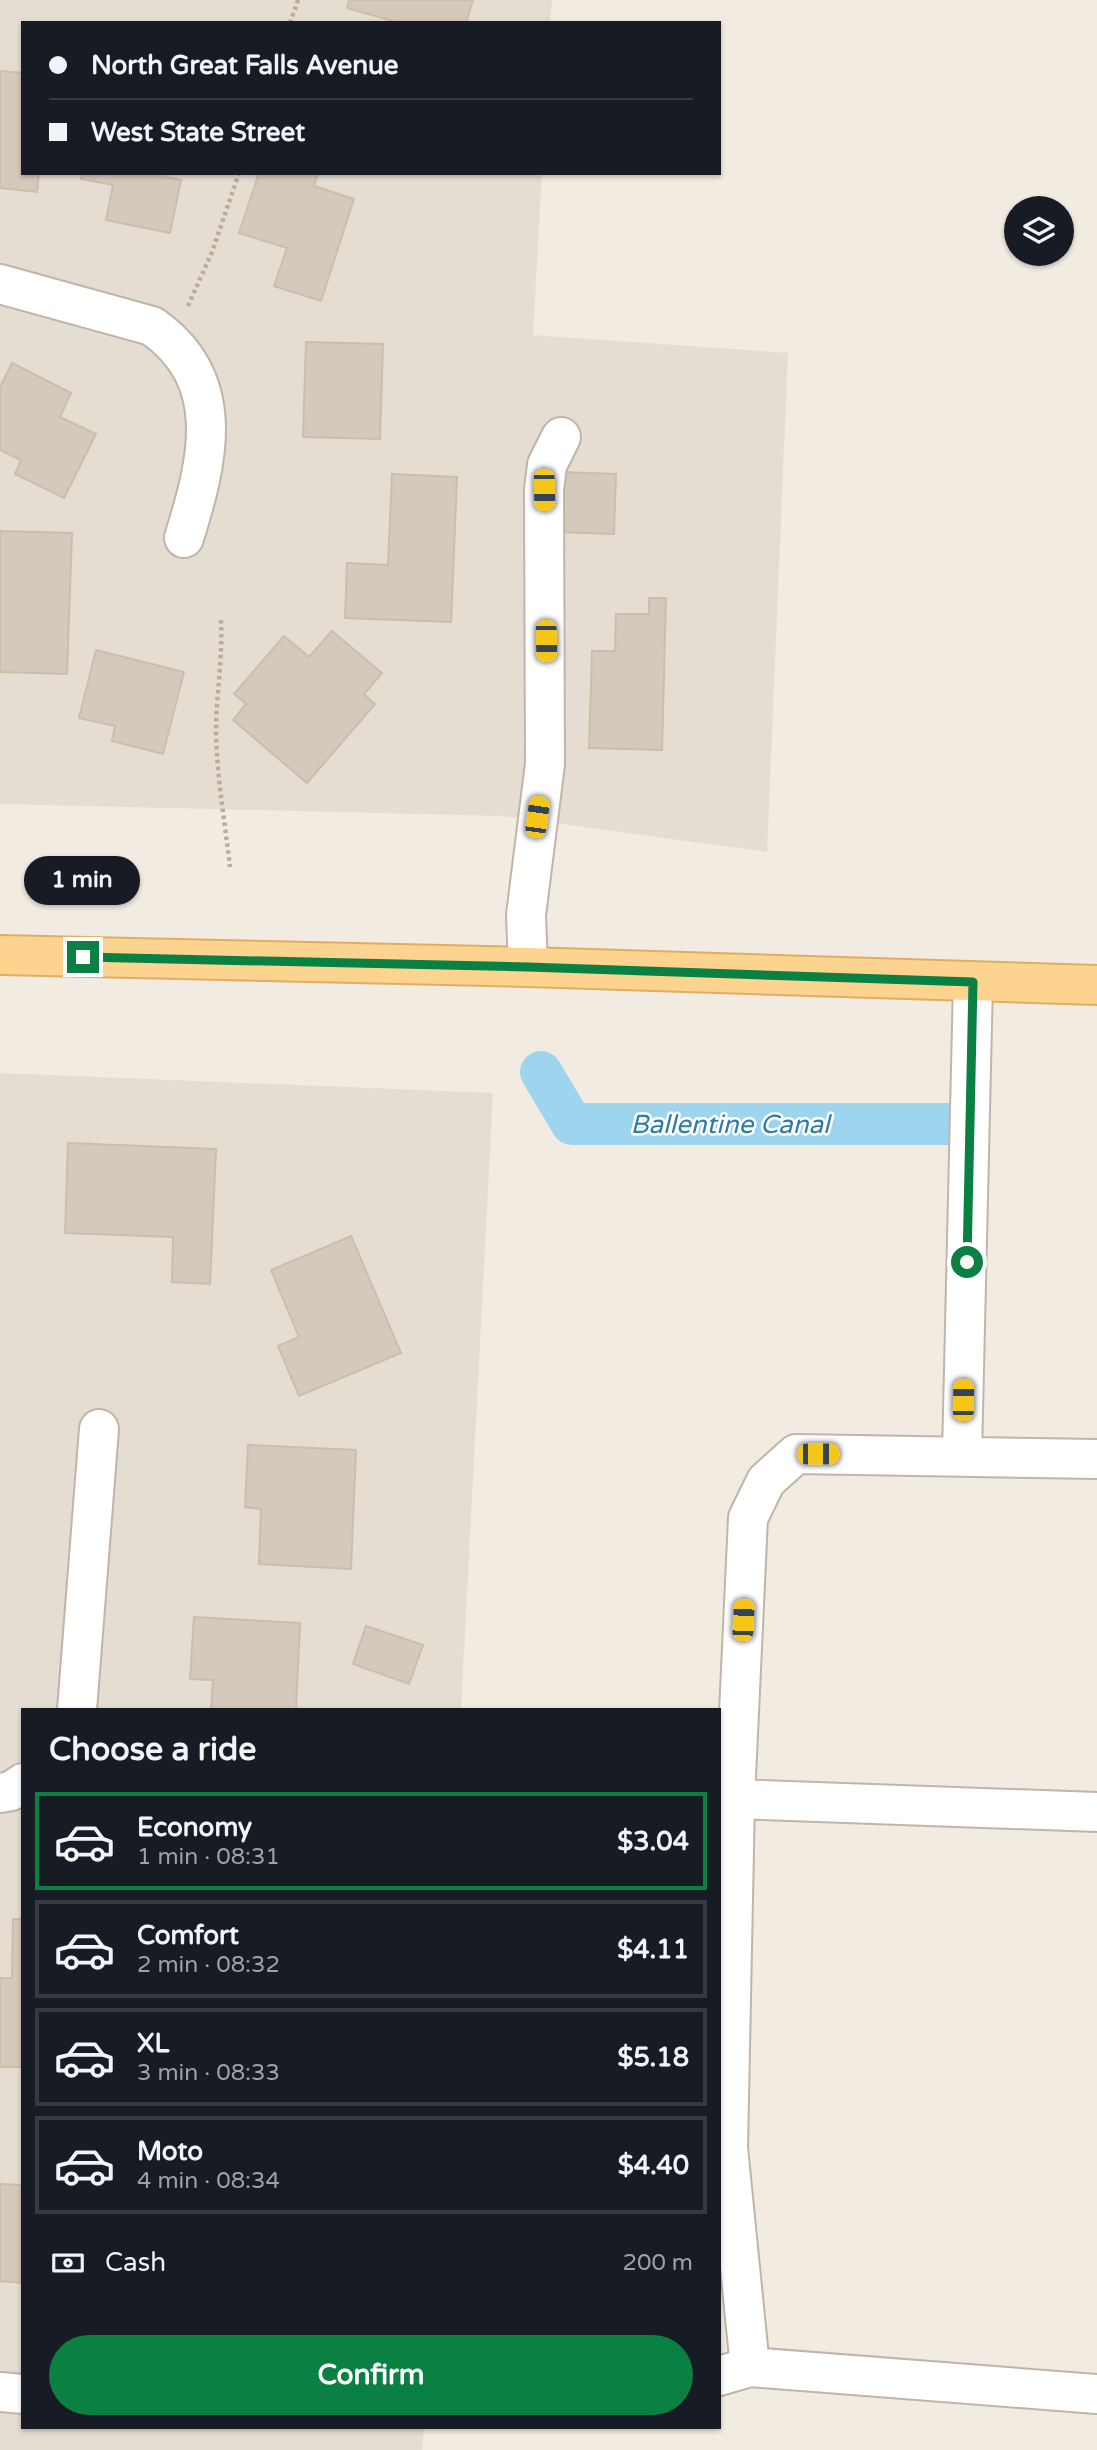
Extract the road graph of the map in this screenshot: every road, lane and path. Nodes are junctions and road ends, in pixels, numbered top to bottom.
1 (298, 0) edge
2 (291, 21) edge
3 (238, 175) edge
4 (0, 284) edge
5 (172, 340) junction
6 (561, 437) dead end
7 (184, 538) dead end
8 (220, 620) dead end
9 (230, 867) dead end
10 (0, 955) edge
11 (528, 967) junction
12 (973, 982) junction
13 (1097, 985) edge
14 (99, 1429) dead end
15 (962, 1455) junction
16 (1097, 1459) edge
17 (77, 1708) edge
18 (21, 1784) edge
19 (0, 1793) edge
20 (735, 1799) junction
21 (1097, 1812) edge
22 (734, 2371) edge
23 (0, 2392) edge
24 (21, 2394) edge
25 (1097, 2394) edge

1 - 2 path
3 - 5 path
4 - 5 street
5 - 7 street
6 - 11 street
8 - 9 path
10 - 11 main road
11 - 12 main road
12 - 13 main road
12 - 15 street
14 - 17 street
15 - 16 street
15 - 20 street
18 - 19 street
20 - 21 street
20 - 22 street
22 - 25 street
23 - 24 street

